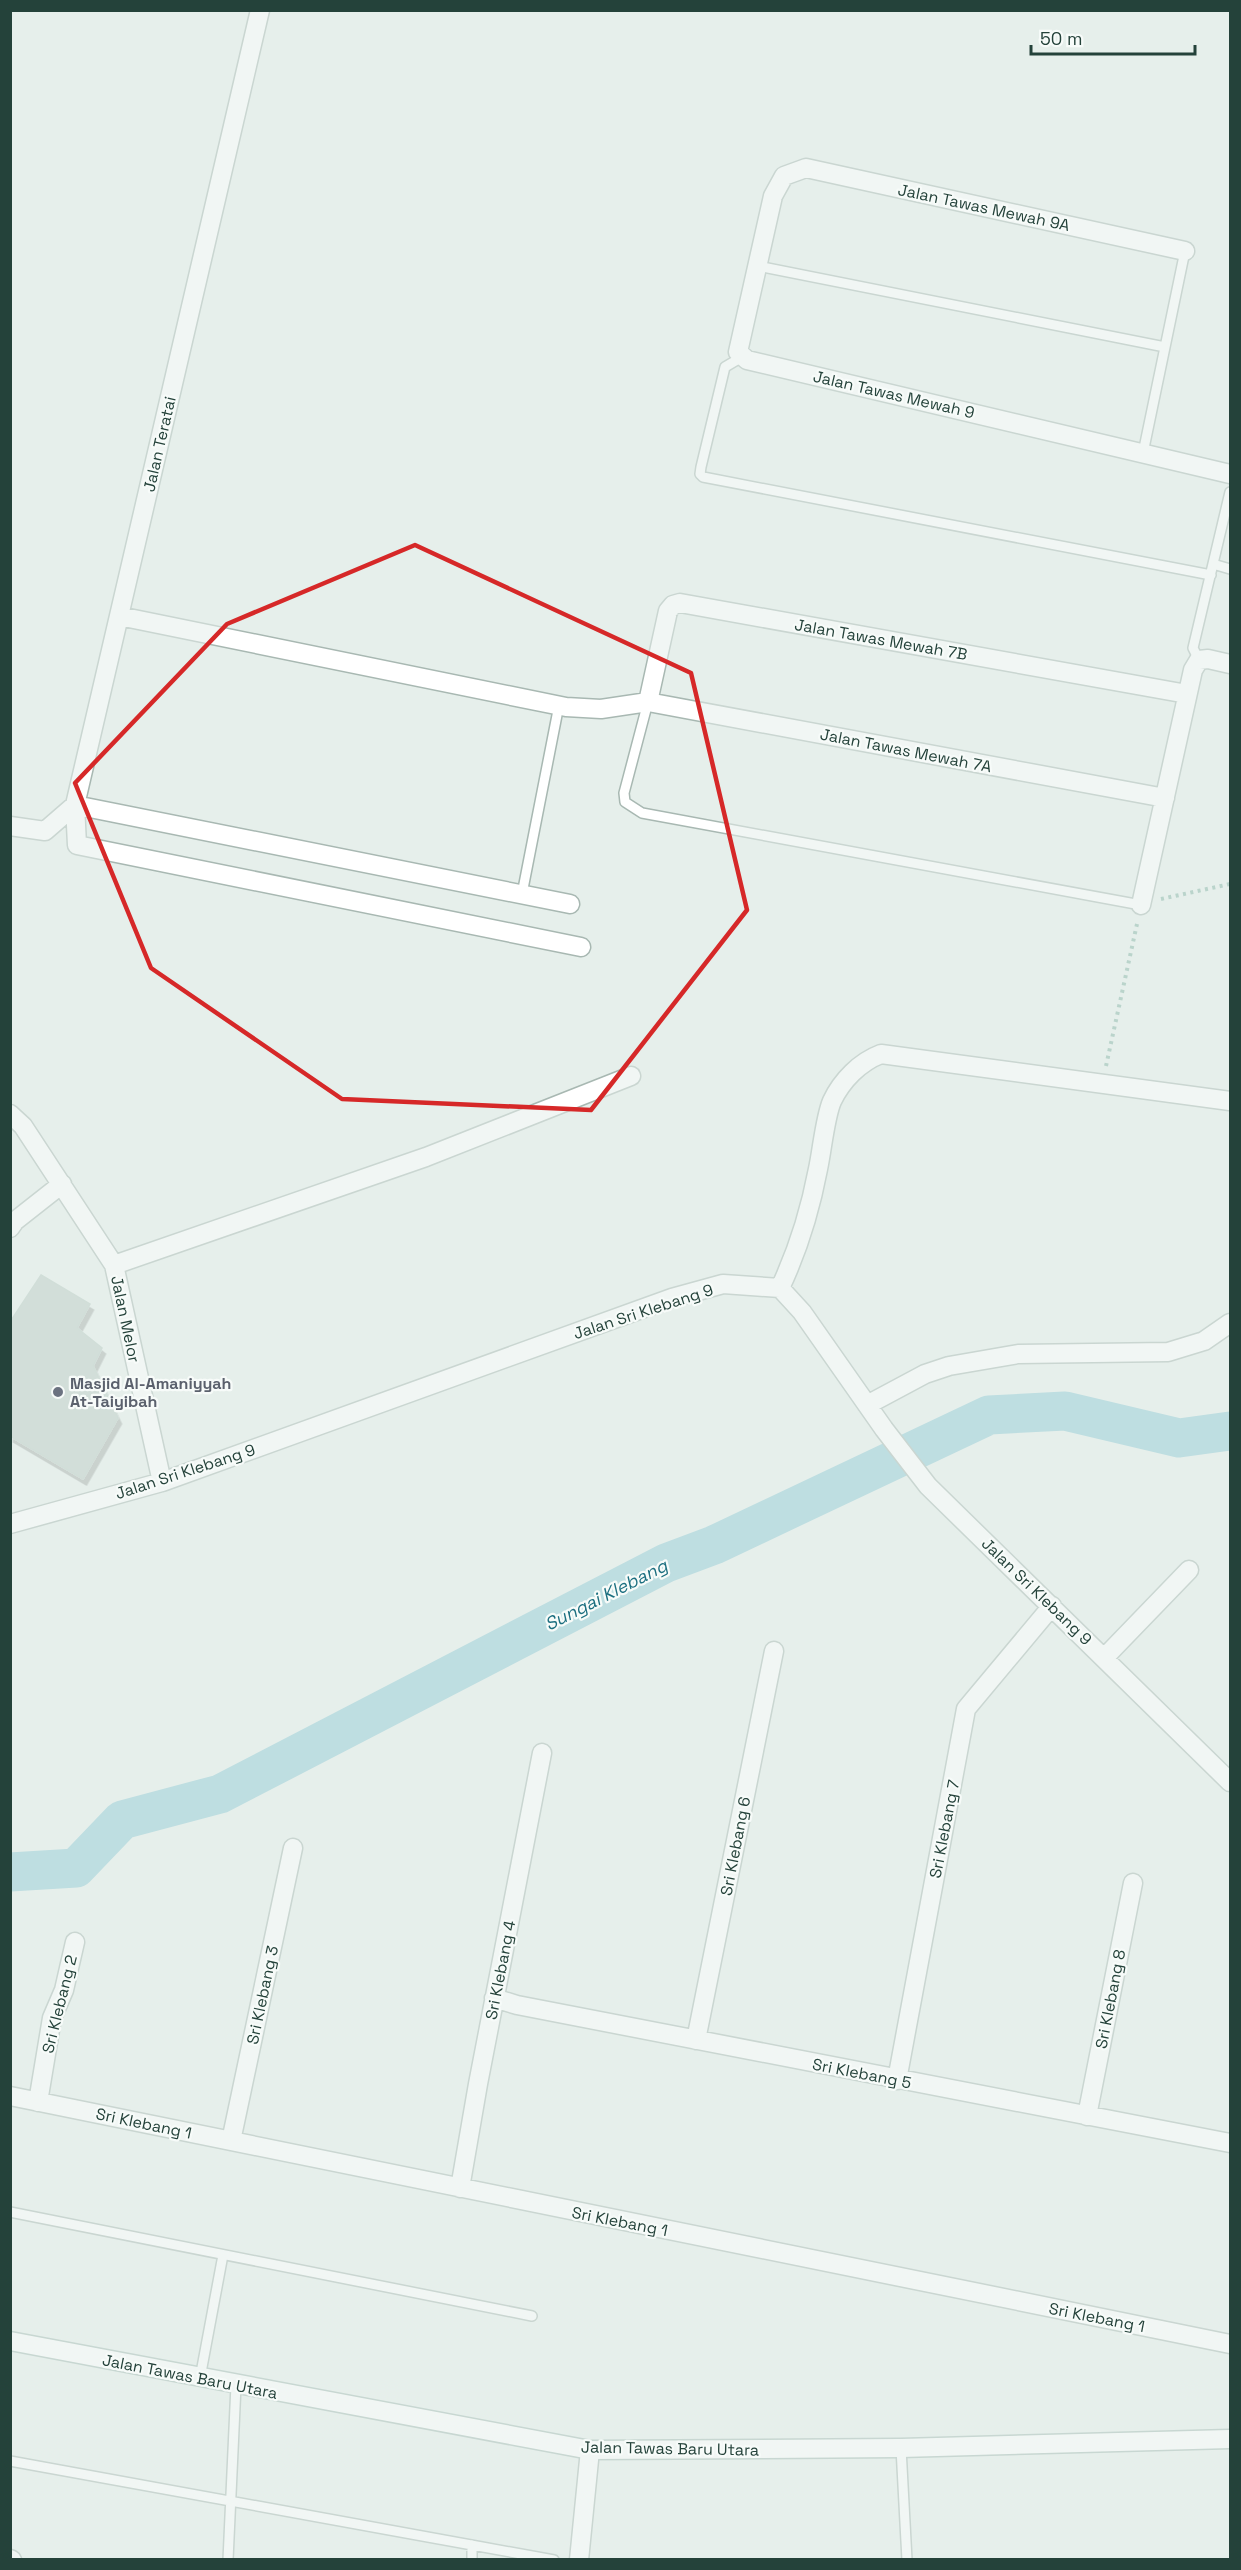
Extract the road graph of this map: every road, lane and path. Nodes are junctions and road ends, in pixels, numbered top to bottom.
1 (260, 10) edge
2 (1185, 251) joint
3 (758, 266) junction
4 (1165, 347) junction
5 (742, 357) junction
6 (1143, 453) junction
7 (1230, 474) edge
8 (1230, 492) edge
9 (1213, 564) junction
10 (1230, 569) edge
11 (1211, 575) junction
12 (119, 616) junction
13 (1198, 660) junction
14 (1230, 664) edge
15 (1187, 694) junction
16 (648, 702) junction
17 (559, 705) junction
18 (1165, 798) junction
19 (75, 805) junction
20 (10, 826) edge
21 (1230, 884) edge
22 (522, 894) junction
23 (570, 904) dead end
24 (1141, 905) junction
25 (580, 947) dead end
26 (631, 1076) dead end
27 (1101, 1085) junction
28 (1230, 1101) edge
29 (10, 1114) edge
30 (62, 1184) junction
31 (10, 1228) edge
32 (114, 1265) junction
33 (780, 1288) junction
34 (1230, 1323) edge
35 (867, 1405) junction
36 (162, 1482) junction
37 (10, 1524) edge
38 (1189, 1570) dead end
39 (1052, 1606) junction
40 (774, 1651) dead end
41 (1106, 1657) junction
42 (542, 1753) dead end
43 (1230, 1782) edge
44 (293, 1848) dead end
45 (1133, 1883) dead end
46 (75, 1942) dead end
47 (494, 1998) junction
48 (696, 2040) junction
49 (897, 2080) junction
50 (10, 2096) edge
51 (38, 2102) junction
52 (1087, 2116) junction
53 (231, 2141) junction
54 (1230, 2143) edge
55 (460, 2188) junction
56 (10, 2212) edge
57 (223, 2255) junction
58 (532, 2316) dead end
59 (10, 2341) edge
60 (1230, 2344) edge
61 (200, 2378) junction
62 (236, 2385) junction
63 (1230, 2439) edge
64 (901, 2448) junction
65 (590, 2450) junction
66 (10, 2461) edge
67 (231, 2501) junction
68 (472, 2545) junction
69 (228, 2559) edge
70 (472, 2559) edge
71 (554, 2559) edge
72 (579, 2559) edge
73 (907, 2559) edge

1 - 12 street, Jalan Teratai
2 - 3 street, Jalan Tawas Mewah 9A
2 - 4 lane
3 - 4 lane
3 - 5 street
4 - 6 lane
5 - 6 street, Jalan Tawas Mewah 9
5 - 11 lane
6 - 7 street, Jalan Tawas Mewah 9
8 - 9 lane
9 - 10 lane
9 - 11 lane
11 - 13 lane
12 - 17 street
12 - 19 street, Jalan Teratai
13 - 14 street
13 - 15 street
15 - 16 street, Jalan Tawas Mewah 7B
15 - 18 street
16 - 17 street
16 - 18 street, Jalan Tawas Mewah 7A
16 - 24 lane
17 - 22 lane
18 - 24 street
19 - 20 street
19 - 22 street
19 - 25 street, Jalan Teratai
21 - 24 path
22 - 23 street
24 - 27 path
26 - 32 street
27 - 28 street
27 - 33 street
29 - 30 street, Jalan Melor
30 - 31 street
30 - 32 street, Jalan Melor
32 - 36 street, Jalan Melor
33 - 35 street, Jalan Sri Klebang 9
33 - 36 street, Jalan Sri Klebang 9
34 - 35 street
35 - 39 street, Jalan Sri Klebang 9
36 - 37 street, Jalan Sri Klebang 9
38 - 41 street
39 - 41 street, Jalan Sri Klebang 9
39 - 49 street, Sri Klebang 7
40 - 48 street, Sri Klebang 6
41 - 43 street, Jalan Sri Klebang 9
42 - 47 street, Sri Klebang 4
44 - 53 street, Sri Klebang 3
45 - 52 street, Sri Klebang 8
46 - 51 street, Sri Klebang 2
47 - 48 street, Sri Klebang 5
47 - 55 street, Sri Klebang 4
48 - 49 street, Sri Klebang 5
49 - 52 street, Sri Klebang 5
50 - 51 street, Sri Klebang 1
51 - 53 street, Sri Klebang 1
52 - 54 street, Sri Klebang 5
53 - 55 street, Sri Klebang 1
55 - 60 street, Sri Klebang 1
56 - 57 lane
57 - 58 lane
57 - 61 lane
59 - 61 street, Jalan Tawas Baru Utara
61 - 62 street, Jalan Tawas Baru Utara
62 - 65 street, Jalan Tawas Baru Utara
62 - 67 lane
63 - 64 street, Jalan Tawas Baru Utara
64 - 65 street, Jalan Tawas Baru Utara
64 - 73 lane
65 - 72 street
66 - 67 lane
67 - 68 lane
67 - 69 lane
68 - 70 lane
68 - 71 lane

